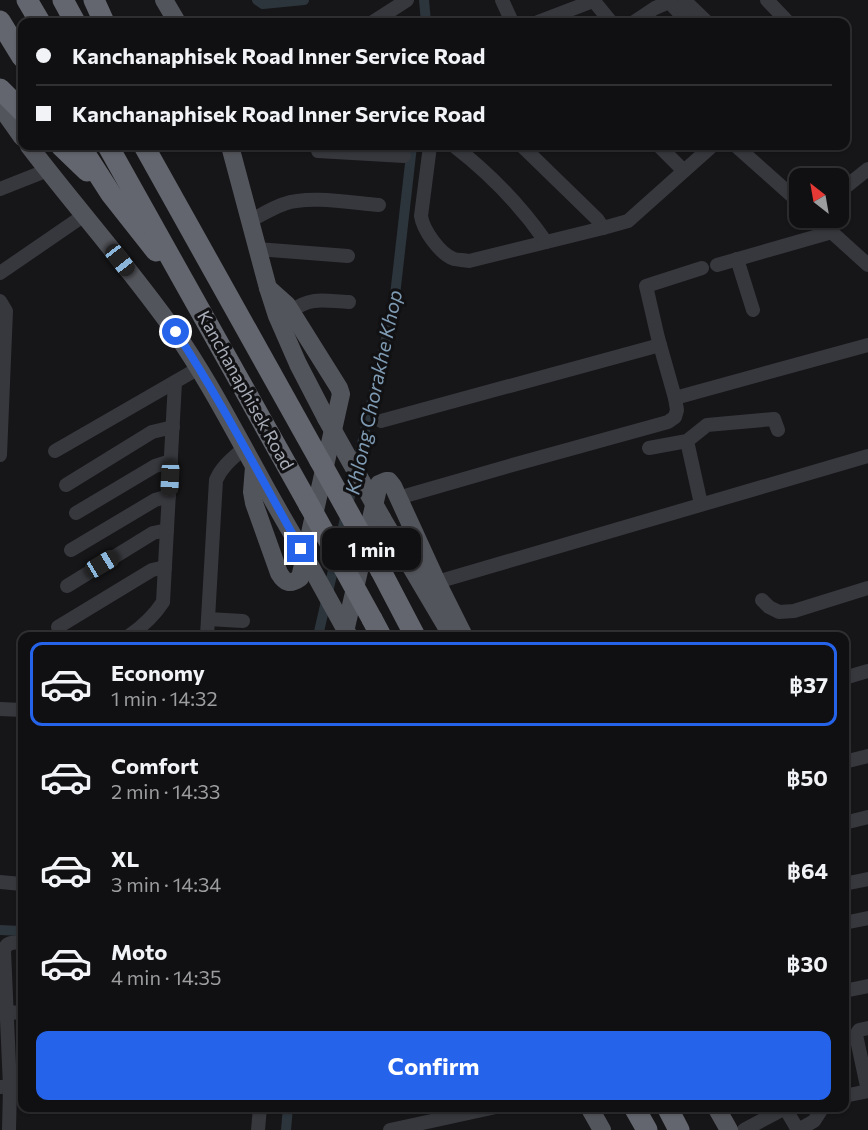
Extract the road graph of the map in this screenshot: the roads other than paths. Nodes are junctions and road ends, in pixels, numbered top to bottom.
1 (27, 0) edge
2 (63, 0) edge
3 (94, 0) edge
4 (164, 0) edge
5 (407, 0) edge
6 (502, 0) edge
7 (593, 0) edge
8 (684, 0) edge
9 (767, 0) edge
10 (670, 1) edge
11 (38, 18) edge
12 (73, 18) edge
13 (102, 18) edge
14 (175, 18) edge
15 (379, 18) edge
16 (510, 18) edge
17 (547, 18) edge
18 (607, 18) edge
19 (640, 18) edge
20 (685, 18) edge
21 (703, 18) edge
22 (784, 18) edge
23 (0, 21) edge
24 (18, 50) edge
25 (0, 89) edge
26 (0, 106) edge
27 (18, 107) edge
28 (18, 131) edge
29 (32, 150) edge
30 (64, 150) edge
31 (83, 150) edge
32 (110, 150) edge
33 (146, 150) edge
34 (161, 150) edge
35 (231, 150) edge
36 (429, 150) edge
37 (459, 150) edge
38 (526, 150) edge
39 (663, 150) edge
40 (707, 150) edge
41 (740, 150) edge
42 (318, 152) dead end
43 (404, 156) dead end
44 (48, 170) junction
45 (683, 170) junction
46 (867, 171) edge
47 (849, 185) edge
48 (0, 189) edge
49 (789, 193) edge
50 (111, 194) junction
51 (379, 205) dead end
52 (83, 216) junction
53 (250, 221) junction
54 (603, 228) junction
55 (827, 228) edge
56 (832, 232) junction
57 (546, 242) junction
58 (257, 249) junction
59 (205, 255) junction
60 (348, 256) dead end
61 (737, 259) junction
62 (717, 265) dead end
63 (868, 265) edge
64 (702, 268) dead end
65 (0, 273) edge
66 (268, 288) junction
67 (0, 301) edge
68 (349, 302) dead end
69 (198, 304) junction
70 (753, 310) dead end
71 (291, 311) junction
72 (2, 321) edge
73 (660, 345) junction
74 (868, 345) edge
75 (199, 368) junction
76 (175, 382) junction
77 (675, 398) junction
78 (381, 421) dead end
79 (173, 427) junction
80 (778, 430) dead end
81 (687, 441) junction
82 (244, 448) junction
83 (649, 448) dead end
84 (55, 451) dead end
85 (0, 455) edge
86 (868, 456) edge
87 (171, 461) junction
88 (254, 467) junction
89 (66, 485) dead end
90 (169, 496) junction
91 (398, 498) junction
92 (702, 504) junction
93 (76, 513) dead end
94 (167, 530) junction
95 (71, 550) dead end
96 (165, 567) junction
97 (437, 582) junction
98 (67, 586) dead end
99 (868, 588) edge
100 (762, 600) dead end
101 (208, 619) junction
102 (243, 621) dead end
103 (58, 627) dead end
104 (377, 628) edge
105 (134, 632) edge
106 (207, 632) edge
107 (344, 632) edge
108 (347, 632) edge
109 (413, 632) edge
110 (450, 632) edge
111 (462, 632) edge
112 (868, 671) edge
113 (849, 677) edge
114 (0, 709) edge
115 (18, 710) edge
116 (868, 756) edge
117 (849, 761) edge
118 (868, 817) edge
119 (849, 822) edge
120 (868, 879) edge
121 (0, 882) edge
122 (849, 883) edge
123 (18, 884) edge
124 (868, 918) edge
125 (849, 922) edge
126 (18, 943) edge
127 (868, 986) edge
128 (849, 990) edge
129 (6, 1012) junction
130 (18, 1012) edge
131 (868, 1028) edge
132 (11, 1086) edge
133 (868, 1091) edge
134 (849, 1095) edge
135 (260, 1112) edge
136 (474, 1112) edge
137 (592, 1112) edge
138 (637, 1112) edge
139 (670, 1112) edge
140 (719, 1112) edge
141 (777, 1112) edge
142 (789, 1112) edge
143 (820, 1112) edge
144 (457, 1116) junction
145 (412, 1128) edge
146 (9, 1130) edge
147 (258, 1130) edge
148 (390, 1130) edge
149 (459, 1130) edge
150 (602, 1130) edge
151 (647, 1130) edge
152 (679, 1130) edge
153 (729, 1130) edge
154 (744, 1130) edge
155 (798, 1130) edge

1 - 11 highway
2 - 12 highway
3 - 13 highway
4 - 14 main road
5 - 15 street
6 - 16 street
7 - 17 street
7 - 18 street
8 - 21 street
9 - 22 street
10 - 19 street
10 - 20 street
23 - 24 highway
25 - 27 highway
26 - 28 main road
29 - 44 main road
30 - 50 highway
31 - 50 highway
32 - 69 highway, Kanchanaphisek Road
33 - 59 highway, Kanchanaphisek Road
34 - 59 highway
35 - 53 main road
36 - 57 street
37 - 57 street
38 - 54 street
39 - 45 street
40 - 45 street
41 - 49 street
42 - 43 street
44 - 48 street
44 - 52 main road
45 - 54 street
46 - 47 street
50 - 69 highway
51 - 53 street
52 - 65 street
52 - 75 main road
53 - 58 main road
54 - 57 street
55 - 56 street
56 - 61 street
56 - 63 street
58 - 60 street
58 - 66 main road
59 - 109 highway, Kanchanaphisek Road, bridge
61 - 62 street
61 - 70 street
64 - 73 street
66 - 71 main road
66 - 110 main road, bridge
67 - 72 street
68 - 71 street
69 - 104 highway, Kanchanaphisek Road, bridge
71 - 88 main road
72 - 85 street
73 - 77 street
73 - 78 street
74 - 77 street
75 - 76 street
75 - 82 main road
76 - 79 street
76 - 84 street
77 - 91 street
79 - 87 street
79 - 89 street
80 - 81 street
81 - 83 street
81 - 92 street
82 - 88 main road
82 - 101 street
86 - 92 street
87 - 90 street
87 - 93 street
88 - 107 main road, bridge
90 - 94 street
90 - 95 street
91 - 97 main road
91 - 108 main road
92 - 97 street
94 - 96 street
94 - 98 street
96 - 103 street
96 - 105 street
97 - 111 main road
99 - 100 street
101 - 102 street
101 - 106 street
112 - 113 street
114 - 115 street
116 - 117 street
118 - 119 street
120 - 122 street
121 - 123 street
124 - 125 street
126 - 129 street
127 - 128 street
129 - 130 street
129 - 132 street
131 - 133 street
132 - 146 street
133 - 134 street
135 - 147 street
136 - 144 street
137 - 150 main road
138 - 151 highway
139 - 152 highway
140 - 153 main road
141 - 154 street
142 - 155 street
143 - 155 street
144 - 145 street
144 - 149 street
145 - 148 street

